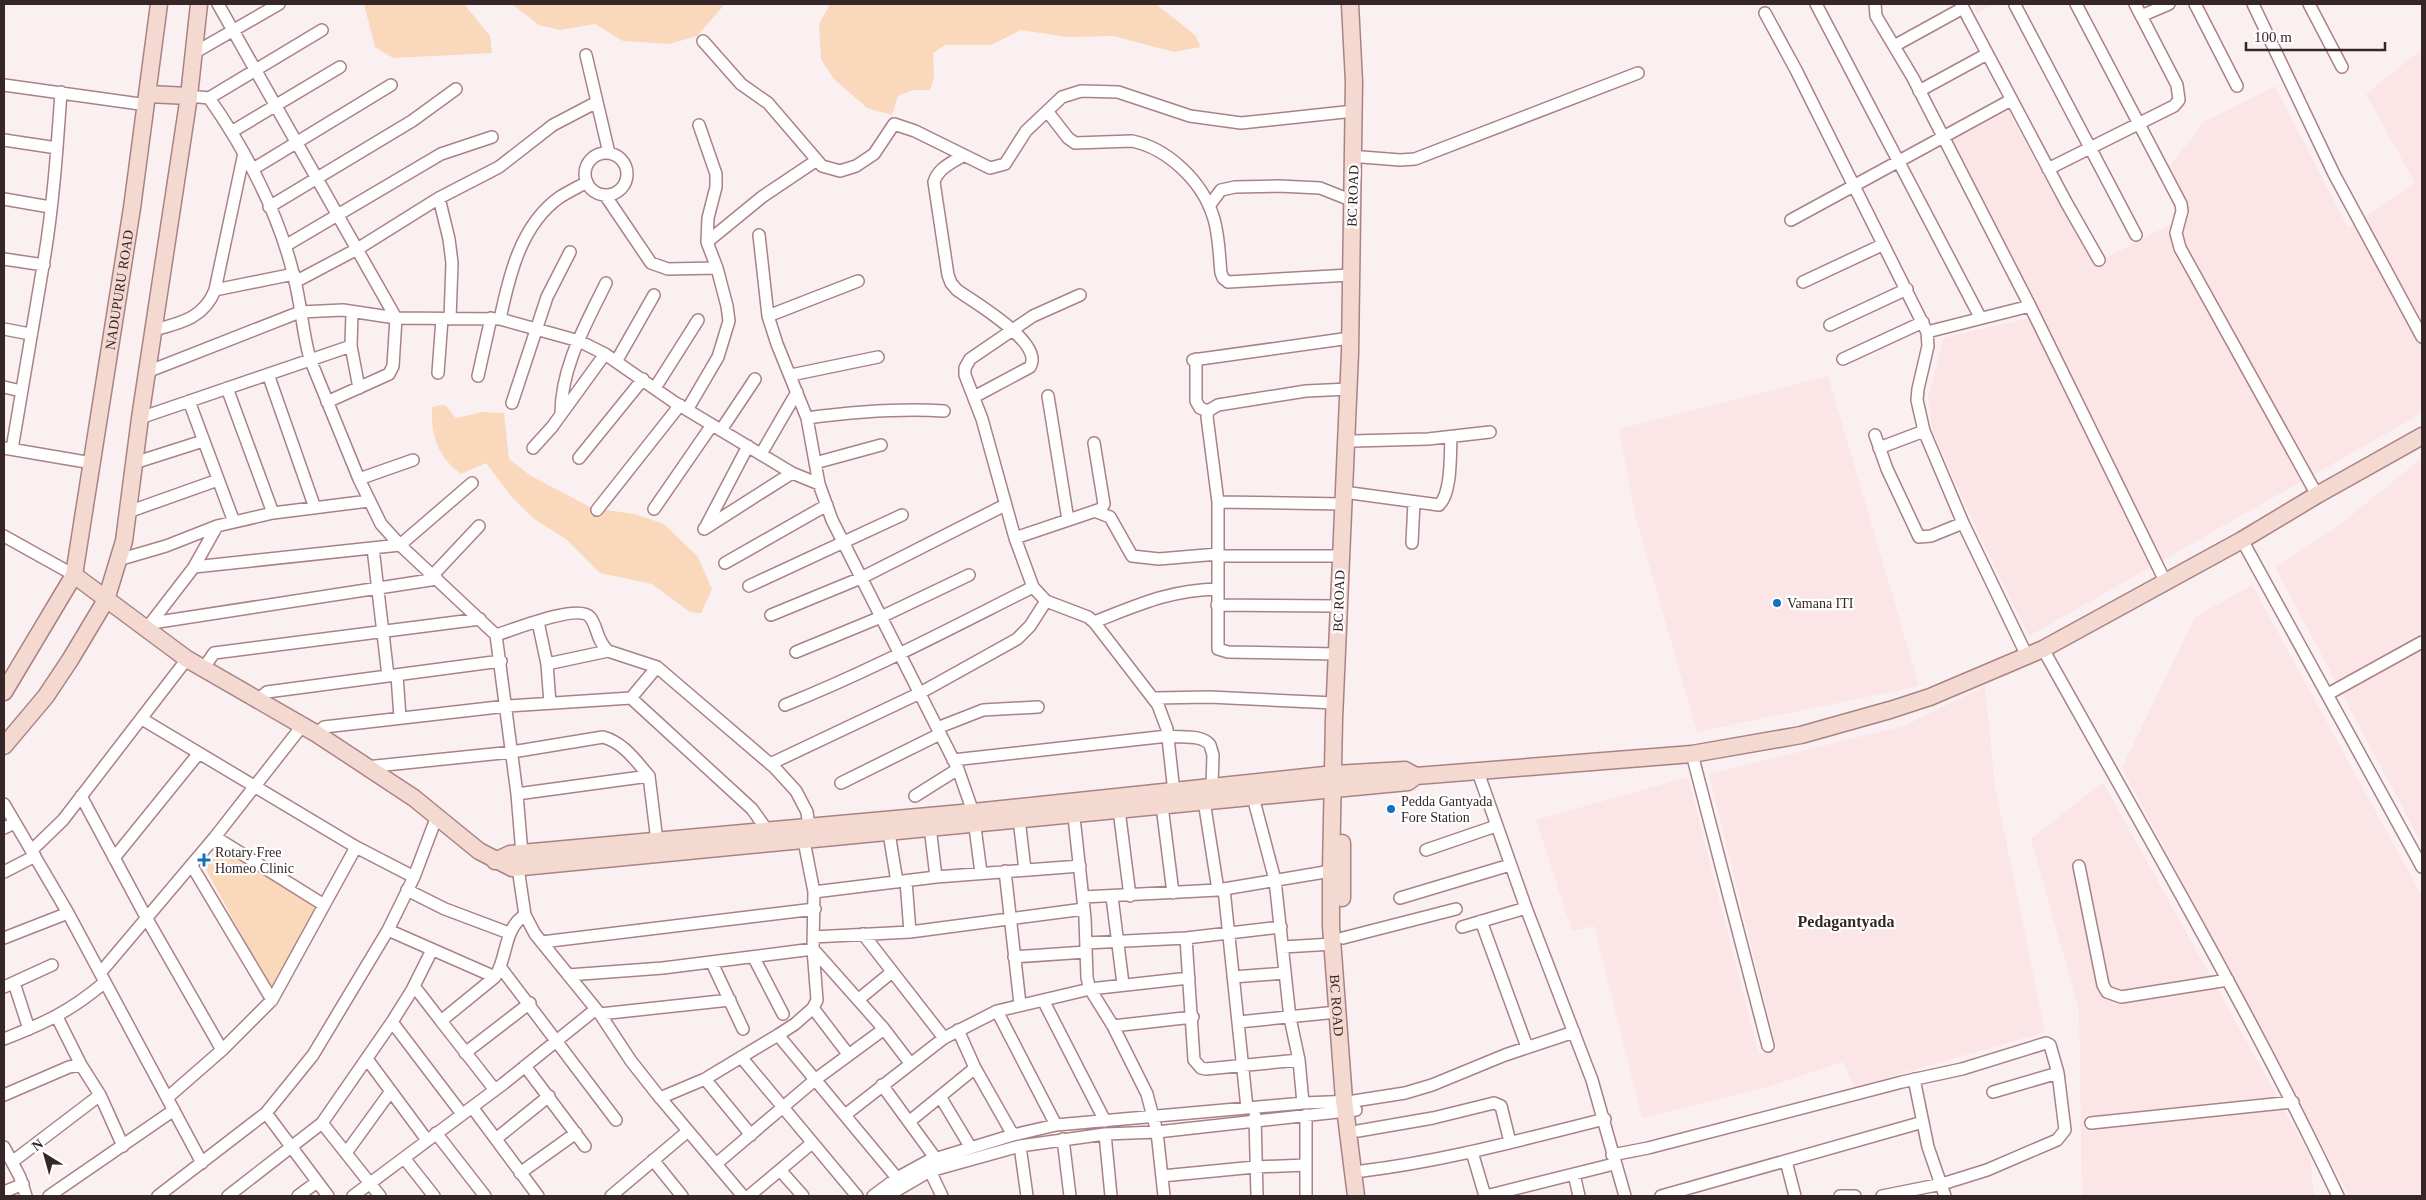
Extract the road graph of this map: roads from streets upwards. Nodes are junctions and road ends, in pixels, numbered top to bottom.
1 (159, 4) edge
2 (199, 4) edge
3 (218, 4) edge
4 (279, 4) edge
5 (1350, 4) edge
6 (1356, 4) edge
7 (1816, 4) edge
8 (1875, 4) edge
9 (2076, 4) edge
10 (2135, 4) edge
11 (2169, 4) edge
12 (2195, 4) edge
13 (2253, 4) edge
14 (2309, 4) edge
15 (2015, 5) edge
16 (1962, 6) edge
17 (1765, 14) dead end
18 (2141, 16) junction
19 (234, 30) junction
20 (322, 30) dead end
21 (703, 41) dead end
22 (1894, 46) junction
23 (194, 53) junction
24 (1987, 54) junction
25 (586, 55) dead end
26 (340, 67) dead end
27 (2342, 67) dead end
28 (256, 70) junction
29 (1638, 73) dead end
30 (4, 85) edge
31 (391, 85) dead end
32 (2237, 86) dead end
33 (456, 89) dead end
34 (1919, 91) junction
35 (61, 92) junction
36 (190, 96) junction
37 (209, 98) junction
38 (147, 100) junction
39 (2011, 100) junction
40 (597, 102) junction
41 (276, 105) junction
42 (1357, 111) junction
43 (1047, 112) junction
44 (2138, 124) junction
45 (699, 125) dead end
46 (233, 131) junction
47 (492, 137) dead end
48 (1942, 138) junction
49 (4, 140) edge
50 (298, 142) junction
51 (58, 148) junction
52 (2090, 148) junction
53 (244, 153) junction
54 (609, 153) junction
55 (964, 155) junction
56 (1362, 157) junction
57 (817, 160) junction
58 (1898, 160) junction
59 (253, 169) junction
60 (2048, 169) junction
61 (318, 178) junction
62 (587, 182) junction
63 (1852, 185) junction
64 (605, 195) junction
65 (439, 198) junction
66 (4, 199) edge
67 (1353, 201) junction
68 (1209, 206) junction
69 (50, 207) junction
70 (269, 207) junction
71 (339, 213) junction
72 (1791, 220) dead end
73 (759, 234) dead end
74 (2136, 236) dead end
75 (707, 242) junction
76 (1882, 245) junction
77 (285, 246) junction
78 (359, 248) junction
79 (570, 252) dead end
80 (4, 259) edge
81 (2099, 260) dead end
82 (44, 265) junction
83 (717, 268) junction
84 (1354, 275) junction
85 (294, 278) junction
86 (858, 281) dead end
87 (1803, 282) dead end
88 (606, 283) dead end
89 (1907, 289) junction
90 (215, 290) junction
91 (654, 295) dead end
92 (1080, 295) dead end
93 (2030, 306) junction
94 (300, 312) junction
95 (352, 312) junction
96 (768, 316) junction
97 (1980, 317) junction
98 (396, 318) junction
99 (446, 319) junction
100 (495, 319) junction
101 (698, 320) dead end
102 (1830, 325) dead end
103 (1925, 327) junction
104 (537, 328) junction
105 (4, 329) edge
106 (1012, 329) junction
107 (154, 330) junction
108 (30, 334) junction
109 (2422, 337) edge
110 (1350, 338) junction
111 (578, 341) junction
112 (351, 346) junction
113 (605, 354) junction
114 (878, 357) dead end
115 (310, 359) junction
116 (1843, 359) dead end
117 (617, 360) junction
118 (147, 372) junction
119 (438, 373) dead end
120 (268, 374) junction
121 (791, 375) junction
122 (478, 376) dead end
123 (642, 379) junction
124 (755, 379) dead end
125 (4, 387) edge
126 (227, 388) junction
127 (359, 388) junction
128 (655, 388) junction
129 (21, 391) junction
130 (797, 392) junction
131 (1351, 394) junction
132 (1048, 396) dead end
133 (974, 397) junction
134 (188, 401) junction
135 (327, 402) junction
136 (512, 403) dead end
137 (683, 407) junction
138 (944, 411) dead end
139 (1208, 411) junction
140 (562, 414) junction
141 (140, 418) junction
142 (807, 418) junction
143 (717, 427) junction
144 (1924, 431) junction
145 (1490, 432) dead end
146 (1875, 435) dead end
147 (2422, 436) edge
148 (1451, 437) junction
149 (203, 441) junction
150 (1353, 441) junction
151 (1094, 443) dead end
152 (881, 445) dead end
153 (748, 446) junction
154 (8, 448) edge
155 (533, 448) dead end
156 (1879, 448) junction
157 (761, 454) junction
158 (579, 458) dead end
159 (413, 460) dead end
160 (92, 463) junction
161 (134, 463) junction
162 (815, 463) junction
163 (792, 473) junction
164 (359, 479) junction
165 (218, 480) junction
166 (472, 483) dead end
167 (819, 484) junction
168 (2317, 495) junction
169 (1347, 498) junction
170 (369, 501) junction
171 (1218, 502) junction
172 (1414, 502) junction
173 (827, 505) junction
174 (1005, 505) junction
175 (315, 508) junction
176 (654, 509) dead end
177 (597, 510) dead end
178 (128, 512) junction
179 (1097, 512) junction
180 (273, 513) junction
181 (902, 515) dead end
182 (1068, 520) junction
183 (234, 522) junction
184 (1963, 523) junction
185 (217, 526) junction
186 (479, 526) dead end
187 (1015, 538) junction
188 (5, 540) edge
189 (842, 542) junction
190 (1412, 543) dead end
191 (400, 544) junction
192 (2246, 547) junction
193 (373, 548) junction
194 (1219, 556) junction
195 (1340, 556) junction
196 (118, 560) junction
197 (725, 563) dead end
198 (194, 567) junction
199 (74, 575) junction
200 (970, 575) dead end
201 (435, 577) junction
202 (861, 578) junction
203 (2166, 583) junction
204 (749, 586) dead end
205 (1033, 587) junction
206 (377, 588) junction
207 (1218, 589) junction
208 (106, 600) junction
209 (1046, 601) junction
210 (1217, 604) junction
211 (1338, 606) junction
212 (771, 615) dead end
213 (881, 617) junction
214 (480, 620) junction
215 (538, 622) junction
216 (1094, 622) junction
217 (149, 626) junction
218 (382, 632) junction
219 (496, 635) junction
220 (2422, 642) edge
221 (2043, 649) junction
222 (608, 651) junction
223 (796, 652) dead end
224 (900, 654) junction
225 (1337, 654) junction
226 (2027, 656) junction
227 (187, 659) junction
228 (501, 661) junction
229 (547, 664) junction
230 (657, 667) junction
231 (204, 669) junction
232 (392, 675) junction
233 (4, 692) edge
234 (920, 693) junction
235 (2328, 694) junction
236 (631, 698) junction
237 (1155, 698) junction
238 (256, 701) junction
239 (550, 703) junction
240 (1334, 703) junction
241 (785, 705) dead end
242 (507, 706) junction
243 (1038, 707) dead end
244 (400, 718) junction
245 (142, 719) junction
246 (302, 726) junction
247 (939, 731) junction
248 (317, 734) junction
249 (1168, 736) junction
250 (4, 746) edge
251 (512, 752) junction
252 (199, 753) junction
253 (1692, 754) junction
254 (770, 764) junction
255 (956, 765) junction
256 (366, 767) junction
257 (1478, 772) junction
258 (648, 776) junction
259 (1338, 781) junction
260 (841, 783) dead end
261 (254, 787) junction
262 (1174, 792) junction
263 (517, 794) junction
264 (1208, 794) junction
265 (81, 796) junction
266 (915, 796) dead end
267 (1253, 797) junction
268 (4, 804) edge
269 (1162, 806) junction
270 (1073, 808) junction
271 (1119, 810) junction
272 (437, 816) junction
273 (974, 818) junction
274 (1019, 820) junction
275 (15, 823) junction
276 (1496, 826) junction
277 (4, 828) edge
278 (930, 828) junction
279 (766, 830) junction
280 (889, 833) junction
281 (806, 834) junction
282 (215, 837) junction
283 (656, 841) junction
284 (356, 847) junction
285 (1426, 850) dead end
286 (34, 853) junction
287 (114, 858) junction
288 (520, 861) junction
289 (1510, 865) junction
290 (192, 866) junction
291 (1080, 866) junction
292 (2079, 866) dead end
293 (2422, 867) edge
294 (1025, 870) junction
295 (1005, 871) junction
296 (1331, 871) junction
297 (4, 872) edge
298 (981, 874) junction
299 (414, 877) junction
300 (936, 878) junction
301 (1275, 880) junction
302 (902, 882) junction
303 (1221, 889) junction
304 (407, 890) junction
305 (814, 892) junction
306 (1173, 893) junction
307 (1130, 896) junction
308 (1112, 897) junction
309 (1400, 898) dead end
310 (1084, 903) junction
311 (324, 905) junction
312 (1456, 908) dead end
313 (1526, 908) junction
314 (815, 909) junction
315 (68, 912) junction
316 (524, 915) junction
317 (1010, 917) junction
318 (147, 920) junction
319 (1481, 921) junction
320 (1462, 926) dead end
321 (1281, 927) junction
322 (388, 930) junction
323 (910, 932) junction
324 (509, 933) junction
325 (863, 934) junction
326 (1229, 934) junction
327 (4, 938) edge
328 (1186, 938) junction
329 (1119, 941) junction
330 (1338, 941) junction
331 (542, 942) junction
332 (813, 943) junction
333 (1086, 947) junction
334 (1283, 947) junction
335 (432, 950) junction
336 (1014, 957) junction
337 (754, 958) junction
338 (712, 963) junction
339 (52, 965) dead end
340 (498, 972) junction
341 (892, 972) junction
342 (1285, 973) junction
343 (568, 975) junction
344 (103, 977) junction
345 (1233, 977) junction
346 (1189, 978) junction
347 (2228, 980) junction
348 (1123, 984) junction
349 (9, 985) edge
350 (414, 986) junction
351 (1090, 989) junction
352 (858, 999) junction
353 (272, 1000) junction
354 (730, 1000) junction
355 (1043, 1000) junction
356 (530, 1004) junction
357 (1020, 1004) junction
358 (812, 1008) junction
359 (598, 1011) junction
360 (997, 1011) junction
361 (1338, 1012) junction
362 (783, 1014) dead end
363 (57, 1017) junction
364 (1192, 1017) junction
365 (1290, 1018) junction
366 (441, 1021) junction
367 (392, 1022) junction
368 (1239, 1022) junction
369 (1113, 1026) junction
370 (29, 1029) junction
371 (743, 1029) dead end
372 (884, 1029) junction
373 (958, 1030) junction
374 (1574, 1032) junction
375 (778, 1035) junction
376 (944, 1038) junction
377 (4, 1039) edge
378 (557, 1039) junction
379 (1768, 1046) dead end
380 (1528, 1048) junction
381 (222, 1050) junction
382 (466, 1053) junction
383 (848, 1054) junction
384 (741, 1057) junction
385 (367, 1058) junction
386 (1299, 1060) junction
387 (910, 1063) junction
388 (81, 1065) junction
389 (1243, 1065) junction
390 (525, 1066) junction
391 (975, 1068) junction
392 (2058, 1074) junction
393 (705, 1079) junction
394 (1914, 1079) junction
395 (816, 1080) junction
396 (882, 1085) junction
397 (495, 1090) junction
398 (391, 1091) junction
399 (1992, 1092) dead end
400 (656, 1093) junction
401 (4, 1094) edge
402 (100, 1095) junction
403 (549, 1096) junction
404 (167, 1098) junction
405 (941, 1098) junction
406 (2293, 1102) junction
407 (1303, 1103) junction
408 (1350, 1106) junction
409 (782, 1107) junction
410 (1252, 1108) junction
411 (174, 1110) junction
412 (467, 1111) junction
413 (266, 1113) junction
414 (846, 1115) junction
415 (1154, 1116) junction
416 (1306, 1116) junction
417 (1605, 1119) junction
418 (616, 1120) dead end
419 (910, 1121) junction
420 (1105, 1121) junction
421 (1255, 1121) junction
422 (1923, 1122) junction
423 (322, 1123) junction
424 (2092, 1124) dead end
425 (1056, 1125) junction
426 (688, 1131) junction
427 (1358, 1131) junction
428 (1157, 1132) junction
429 (576, 1133) junction
430 (1105, 1134) junction
431 (751, 1135) junction
432 (1013, 1135) junction
433 (432, 1137) junction
434 (496, 1138) junction
435 (1063, 1139) junction
436 (1510, 1142) junction
437 (812, 1143) junction
438 (123, 1146) junction
439 (585, 1146) dead end
440 (1020, 1146) junction
441 (4, 1147) edge
442 (292, 1147) junction
443 (970, 1148) junction
444 (1472, 1152) junction
445 (346, 1153) junction
446 (404, 1158) junction
447 (936, 1159) junction
448 (653, 1160) junction
449 (1613, 1160) junction
450 (1786, 1161) junction
451 (12, 1162) junction
452 (202, 1163) junction
453 (716, 1164) junction
454 (1306, 1165) junction
455 (1256, 1167) junction
456 (780, 1170) junction
457 (1362, 1170) junction
458 (930, 1171) junction
459 (520, 1173) junction
460 (1574, 1174) junction
461 (1162, 1176) junction
462 (897, 1178) junction
463 (317, 1182) junction
464 (23, 1184) junction
465 (370, 1184) junction
466 (1942, 1184) junction
467 (1529, 1191) edge
468 (4, 1192) edge
469 (625, 1192) edge
470 (26, 1196) edge
471 (49, 1196) edge
472 (158, 1196) edge
473 (228, 1196) edge
474 (298, 1196) edge
475 (328, 1196) edge
476 (353, 1196) edge
477 (380, 1196) edge
478 (434, 1196) edge
479 (485, 1196) edge
480 (538, 1196) edge
481 (611, 1196) edge
482 (682, 1196) edge
483 (743, 1196) edge
484 (749, 1196) edge
485 (803, 1196) edge
486 (857, 1196) edge
487 (874, 1196) edge
488 (887, 1196) edge
489 (942, 1196) edge
490 (1024, 1196) edge
491 (1070, 1196) edge
492 (1112, 1196) edge
493 (1164, 1196) edge
494 (1257, 1196) edge
495 (1306, 1196) edge
496 (1356, 1196) edge
497 (1364, 1196) edge
498 (1485, 1196) edge
499 (1579, 1196) edge
500 (1625, 1196) edge
501 (1661, 1196) edge
502 (1795, 1196) edge
503 (1840, 1196) edge
504 (1855, 1196) edge
505 (1882, 1196) edge
506 (1945, 1196) edge
507 (2338, 1196) edge

1 - 38 street, NADUPURU ROAD
2 - 23 street
3 - 19 street
4 - 19 street
5 - 42 street, BC ROAD
6 - 42 street, BC ROAD
7 - 58 street
8 - 22 street
9 - 44 street
10 - 18 street
11 - 18 street
12 - 32 street
13 - 109 street
14 - 27 street
15 - 52 street
16 - 22 street
16 - 24 street
17 - 63 street
18 - 44 street
19 - 23 street
19 - 28 street
20 - 28 street
21 - 57 street
22 - 34 street
23 - 36 street
24 - 34 street
24 - 39 street
25 - 40 street
26 - 41 street
28 - 37 street
28 - 41 street
29 - 56 street
30 - 35 street
31 - 50 street
33 - 61 street
34 - 48 street
35 - 38 street
35 - 51 street
36 - 37 street
36 - 38 street
36 - 107 street
37 - 46 street
38 - 160 street, NADUPURU ROAD
39 - 48 street
39 - 60 street
40 - 54 street
40 - 65 street
41 - 46 street
41 - 50 street
42 - 43 street
42 - 56 street, BC ROAD
42 - 67 street, BC ROAD
43 - 55 street
43 - 68 street
44 - 52 street
44 - 168 street
45 - 75 street
46 - 53 street
47 - 71 street
48 - 58 street
48 - 93 street
49 - 51 street
50 - 59 street
50 - 61 street
51 - 69 street
52 - 60 street
52 - 74 street
53 - 59 street
53 - 90 street
54 - 62 street
54 - 64 street
55 - 57 street
55 - 106 street
56 - 84 street, BC ROAD
57 - 75 street
58 - 63 street
58 - 97 street
59 - 70 street
60 - 81 street
61 - 70 street
61 - 71 street
62 - 64 street
62 - 100 street
63 - 72 street
63 - 76 street
64 - 83 street
65 - 78 street
65 - 99 street
66 - 69 street
67 - 68 street
67 - 84 street, BC ROAD
68 - 84 street
69 - 82 street
70 - 77 street
71 - 77 street
71 - 78 street
73 - 96 street
75 - 83 street
76 - 87 street
76 - 89 street
77 - 85 street
78 - 85 street
78 - 98 street
79 - 104 street
80 - 82 street
82 - 108 street
83 - 137 street
84 - 110 street, BC ROAD
84 - 131 street, BC ROAD
85 - 90 street
85 - 94 street
86 - 96 street
88 - 111 street
89 - 102 street
89 - 103 street
90 - 107 street
91 - 117 street
92 - 106 street
93 - 97 street
93 - 203 street
94 - 95 street
94 - 115 street
94 - 118 street
95 - 98 street
95 - 112 street
96 - 121 street
97 - 103 street
98 - 99 street
98 - 127 street
99 - 100 street
99 - 119 street
100 - 104 street
100 - 122 street
101 - 128 street
103 - 116 street
103 - 144 street
104 - 111 street
104 - 136 street
105 - 108 street
106 - 133 street
106 - 133 street
107 - 118 street
108 - 129 street
110 - 131 street, BC ROAD
110 - 139 street
111 - 113 street
111 - 140 street
112 - 115 street
112 - 127 street
113 - 117 street
113 - 140 street
114 - 121 street
115 - 120 street
115 - 135 street
117 - 123 street
118 - 141 street
120 - 126 street
120 - 175 street
121 - 130 street
123 - 128 street
123 - 158 street
124 - 143 street
125 - 129 street
126 - 134 street
126 - 180 street
127 - 135 street
128 - 137 street
129 - 154 street
130 - 142 street
130 - 157 street
131 - 139 street
131 - 150 street, BC ROAD
131 - 169 street, BC ROAD
132 - 182 street
133 - 174 street
134 - 141 street
134 - 149 street
135 - 164 street
137 - 143 street
137 - 177 street
138 - 142 street
139 - 171 street
140 - 155 street
141 - 161 street
142 - 162 street
143 - 153 street
143 - 176 street
144 - 156 street
144 - 184 street
145 - 148 street
146 - 156 street
147 - 168 street
148 - 150 street
148 - 172 street
149 - 161 street
149 - 165 street
150 - 169 street, BC ROAD
151 - 179 street
152 - 162 street
153 - 157 street
153 - 163 street
154 - 160 street
156 - 184 street
157 - 163 street
159 - 164 street
160 - 199 street, NADUPURU ROAD
161 - 178 street
162 - 167 street
163 - 167 street
164 - 170 street
165 - 178 street
165 - 183 street
166 - 191 street
167 - 173 street
168 - 192 street
169 - 171 street
169 - 172 street
169 - 195 street, BC ROAD
169 - 259 street, BC ROAD
170 - 175 street
170 - 191 street
171 - 194 street
172 - 190 street
173 - 189 street
173 - 197 street
174 - 187 street
174 - 202 street
175 - 180 street
178 - 196 street
179 - 182 street
179 - 194 street
180 - 183 street
181 - 189 street
182 - 187 street
183 - 185 street
184 - 226 street
185 - 196 street
185 - 198 street
186 - 201 street
187 - 205 street
188 - 199 street
189 - 202 street
189 - 204 street
191 - 193 street
191 - 201 street
192 - 203 street
192 - 235 street
193 - 198 street
193 - 206 street
194 - 195 street
194 - 207 street
195 - 211 street, BC ROAD
196 - 208 street
198 - 217 street
199 - 208 street
199 - 233 street
200 - 213 street
201 - 206 street
201 - 214 street
202 - 212 street
202 - 213 street
203 - 221 street
205 - 209 street
205 - 224 street
206 - 217 street
206 - 218 street
207 - 210 street
207 - 216 street
208 - 217 street
208 - 250 street
209 - 216 street
209 - 234 street
210 - 211 street
210 - 225 street
211 - 225 street, BC ROAD
213 - 223 street
213 - 224 street
214 - 218 street
214 - 219 street
215 - 219 street
215 - 222 street
215 - 229 street
216 - 237 street
217 - 227 street
218 - 231 street
218 - 232 street
219 - 228 street
220 - 235 street
221 - 226 street
221 - 347 street
222 - 229 street
222 - 230 street
224 - 234 street
224 - 241 street
225 - 240 street, BC ROAD
226 - 253 street
227 - 231 street
227 - 245 street
228 - 232 street
228 - 242 street
229 - 239 street
230 - 236 street
230 - 254 street
231 - 238 street
232 - 238 street
232 - 244 street
234 - 247 street
234 - 254 street
235 - 293 street
236 - 239 street
236 - 279 street
237 - 240 street
237 - 249 street
238 - 246 street
239 - 242 street
240 - 259 street, BC ROAD
242 - 244 street
242 - 251 street
243 - 247 street
244 - 248 street
245 - 252 street
245 - 265 street
246 - 248 street
246 - 261 street
247 - 255 street
247 - 260 street
248 - 256 street
249 - 255 street
249 - 262 street
249 - 264 street
251 - 256 street
251 - 258 street
251 - 263 street
252 - 261 street
252 - 287 street
253 - 257 street
253 - 379 street
254 - 281 street
255 - 266 street
255 - 273 street
256 - 272 street
257 - 259 street
257 - 276 street
258 - 263 street
258 - 283 street
259 - 264 street
259 - 267 street
259 - 296 street, BC ROAD
259 - 330 street
261 - 282 street
261 - 284 street
262 - 264 street
262 - 270 street
263 - 288 street
264 - 267 street
264 - 269 street
264 - 303 street
265 - 286 street
265 - 287 street
267 - 301 street
268 - 275 street
269 - 271 street
269 - 306 street
270 - 271 street
270 - 273 street
270 - 274 street
270 - 291 street
271 - 307 street
272 - 288 street
272 - 299 street
273 - 274 street
273 - 278 street
273 - 281 street
273 - 298 street
274 - 294 street
275 - 277 street
275 - 286 street
276 - 285 street
276 - 289 street
278 - 280 street
278 - 300 street
279 - 281 street
279 - 283 street
280 - 281 street
280 - 302 street
281 - 288 street
281 - 305 street
282 - 290 street
282 - 311 street
283 - 288 street
284 - 299 street
284 - 311 street
286 - 297 street
286 - 315 street
287 - 318 street
288 - 316 street
289 - 309 street
289 - 313 street
290 - 318 street
290 - 353 street
291 - 294 street
291 - 310 street
292 - 347 street
294 - 295 street
295 - 298 street
295 - 317 street
296 - 301 street
296 - 330 street, BC ROAD
298 - 300 street
299 - 304 street
300 - 302 street
301 - 303 street
301 - 321 street
302 - 305 street
302 - 323 street
303 - 306 street
303 - 326 street
304 - 322 street
304 - 324 street
305 - 314 street
306 - 307 street
307 - 308 street
308 - 310 street
308 - 329 street
310 - 317 street
310 - 333 street
311 - 353 street
312 - 330 street
313 - 319 street
313 - 374 street
314 - 331 street
314 - 332 street
315 - 327 street
315 - 344 street
316 - 324 street
316 - 331 street
317 - 323 street
317 - 336 street
318 - 344 street
318 - 381 street
319 - 320 street
319 - 380 street
321 - 326 street
321 - 334 street
322 - 335 street
322 - 413 street
323 - 325 street
324 - 340 street
325 - 332 street
325 - 341 street
326 - 328 street
326 - 345 street
328 - 329 street
328 - 346 street
329 - 333 street
329 - 348 street
330 - 334 street
330 - 361 street, BC ROAD
330 - 408 street
331 - 343 street
332 - 337 street
332 - 352 street
332 - 358 street
333 - 336 street
333 - 351 street
334 - 342 street
335 - 340 street
335 - 350 street
336 - 357 street
337 - 338 street
337 - 362 street
338 - 343 street
338 - 354 street
339 - 349 street
340 - 356 street
340 - 366 street
341 - 352 street
341 - 376 street
342 - 345 street
342 - 365 street
343 - 359 street
344 - 363 street
344 - 404 street
345 - 368 street
346 - 348 street
346 - 364 street
347 - 406 street
348 - 351 street
349 - 370 street
350 - 366 street
350 - 367 street
351 - 355 street
351 - 369 street
352 - 372 street
353 - 381 street
354 - 359 street
354 - 371 street
355 - 357 street
355 - 420 street
356 - 378 street
356 - 382 street
357 - 360 street
358 - 375 street
358 - 383 street
359 - 378 street
359 - 400 street
360 - 373 street
360 - 425 street
361 - 365 street
361 - 408 street, BC ROAD
363 - 370 street
363 - 388 street
364 - 369 street
364 - 389 street
365 - 368 street
365 - 386 street
366 - 382 street
367 - 385 street
367 - 412 street
368 - 389 street
369 - 415 street
370 - 377 street
372 - 383 street
372 - 387 street
373 - 376 street
373 - 391 street
374 - 380 street
374 - 417 street
375 - 384 street
375 - 395 street
376 - 387 street
378 - 390 street
378 - 418 street
380 - 408 street
381 - 404 street
382 - 397 street
383 - 395 street
384 - 393 street
384 - 409 street
385 - 398 street
385 - 423 street
386 - 389 street
386 - 407 street
387 - 396 street
388 - 401 street
388 - 402 street
389 - 410 street
390 - 397 street
390 - 403 street
391 - 405 street
391 - 432 street
392 - 394 street
392 - 399 street
392 - 466 street
393 - 400 street
393 - 431 street
394 - 422 street
394 - 449 street
395 - 409 street
395 - 414 street
396 - 414 street
396 - 419 street
397 - 412 street
398 - 433 street
398 - 445 street
400 - 426 street
402 - 438 street
402 - 451 street
403 - 429 street
403 - 434 street
404 - 411 street
405 - 419 street
405 - 443 street
406 - 424 street
406 - 507 street
407 - 408 street
407 - 410 street
408 - 416 street
408 - 427 street
408 - 496 street, BC ROAD
409 - 431 street
409 - 437 street
410 - 415 street
410 - 421 street
411 - 438 street
411 - 452 street
412 - 433 street
412 - 434 street
413 - 442 street
413 - 452 street
414 - 462 street
415 - 420 street
415 - 428 street
416 - 421 street
416 - 454 street
417 - 436 street
417 - 449 street
419 - 447 street
420 - 425 street
421 - 428 street
421 - 455 street
422 - 450 street
422 - 466 street
423 - 442 street
423 - 445 street
425 - 432 street
426 - 448 street
426 - 453 street
427 - 436 street
427 - 457 street
428 - 430 street
428 - 461 street
429 - 439 street
429 - 459 street
430 - 435 street
430 - 492 street
431 - 453 street
432 - 443 street
433 - 446 street
433 - 479 street
434 - 459 street
435 - 440 street
435 - 491 street
436 - 444 street
437 - 456 street
437 - 486 street
438 - 471 street
440 - 458 street
440 - 490 street
441 - 451 street
442 - 463 street
442 - 473 street
443 - 447 street
444 - 457 street
444 - 498 street
445 - 465 street
446 - 465 street
446 - 478 street
447 - 462 street
448 - 469 street
448 - 482 street
449 - 460 street
449 - 500 street
450 - 501 street
450 - 502 street
451 - 464 street
452 - 472 street
453 - 483 street
454 - 455 street
454 - 495 street
455 - 461 street
455 - 494 street
456 - 484 street
456 - 485 street
457 - 497 street
458 - 488 street
458 - 489 street
459 - 480 street
460 - 467 street
460 - 499 street
461 - 493 street
462 - 487 street
463 - 474 street
463 - 475 street
464 - 468 street
464 - 470 street
465 - 476 street
465 - 477 street
466 - 505 street
466 - 506 street
467 - 498 street
469 - 481 street
503 - 504 street

